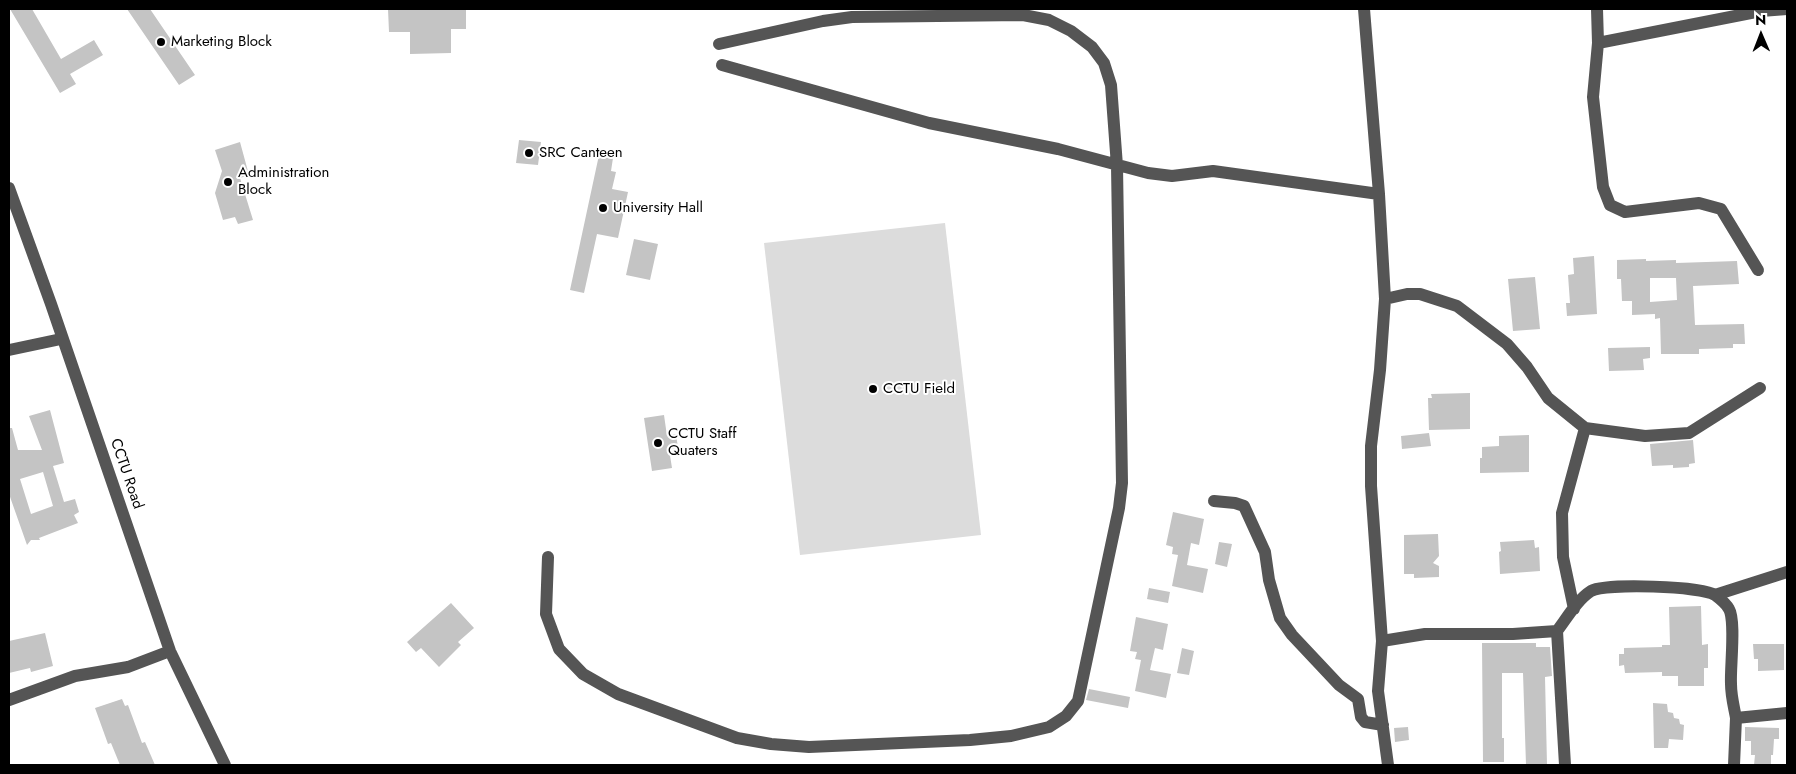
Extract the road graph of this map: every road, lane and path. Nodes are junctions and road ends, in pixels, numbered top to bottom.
1 (1364, 9) edge
2 (1597, 9) edge
3 (1787, 9) edge
4 (1727, 14) edge
5 (1598, 43) junction
6 (719, 44) dead end
7 (722, 65) dead end
8 (1118, 166) junction
9 (9, 188) edge
10 (1379, 194) junction
11 (1758, 270) dead end
12 (1385, 299) junction
13 (62, 339) junction
14 (9, 350) edge
15 (1760, 388) dead end
16 (1585, 428) junction
17 (1214, 501) dead end
18 (548, 557) dead end
19 (1787, 572) edge
20 (1715, 595) junction
21 (1574, 609) junction
22 (1557, 631) junction
23 (1382, 641) junction
24 (170, 652) junction
25 (9, 700) edge
26 (1787, 714) edge
27 (1736, 718) junction
28 (1383, 725) junction
29 (225, 765) edge
30 (1388, 765) edge
31 (1565, 765) edge
32 (1734, 765) edge

1 - 10 street
2 - 5 street
3 - 4 street
4 - 5 street
5 - 11 street
6 - 8 street
7 - 8 street
8 - 10 street
8 - 18 street
9 - 13 street, CCTU Road
10 - 12 street
12 - 16 street
12 - 23 street
13 - 14 street
13 - 24 street, CCTU Road
15 - 16 street
16 - 21 street
17 - 28 street
19 - 20 street
20 - 21 street
20 - 27 street
21 - 22 street
22 - 23 street
22 - 31 street
23 - 28 street
24 - 25 street
24 - 29 street, CCTU Road
26 - 27 street
27 - 32 street
28 - 30 street

